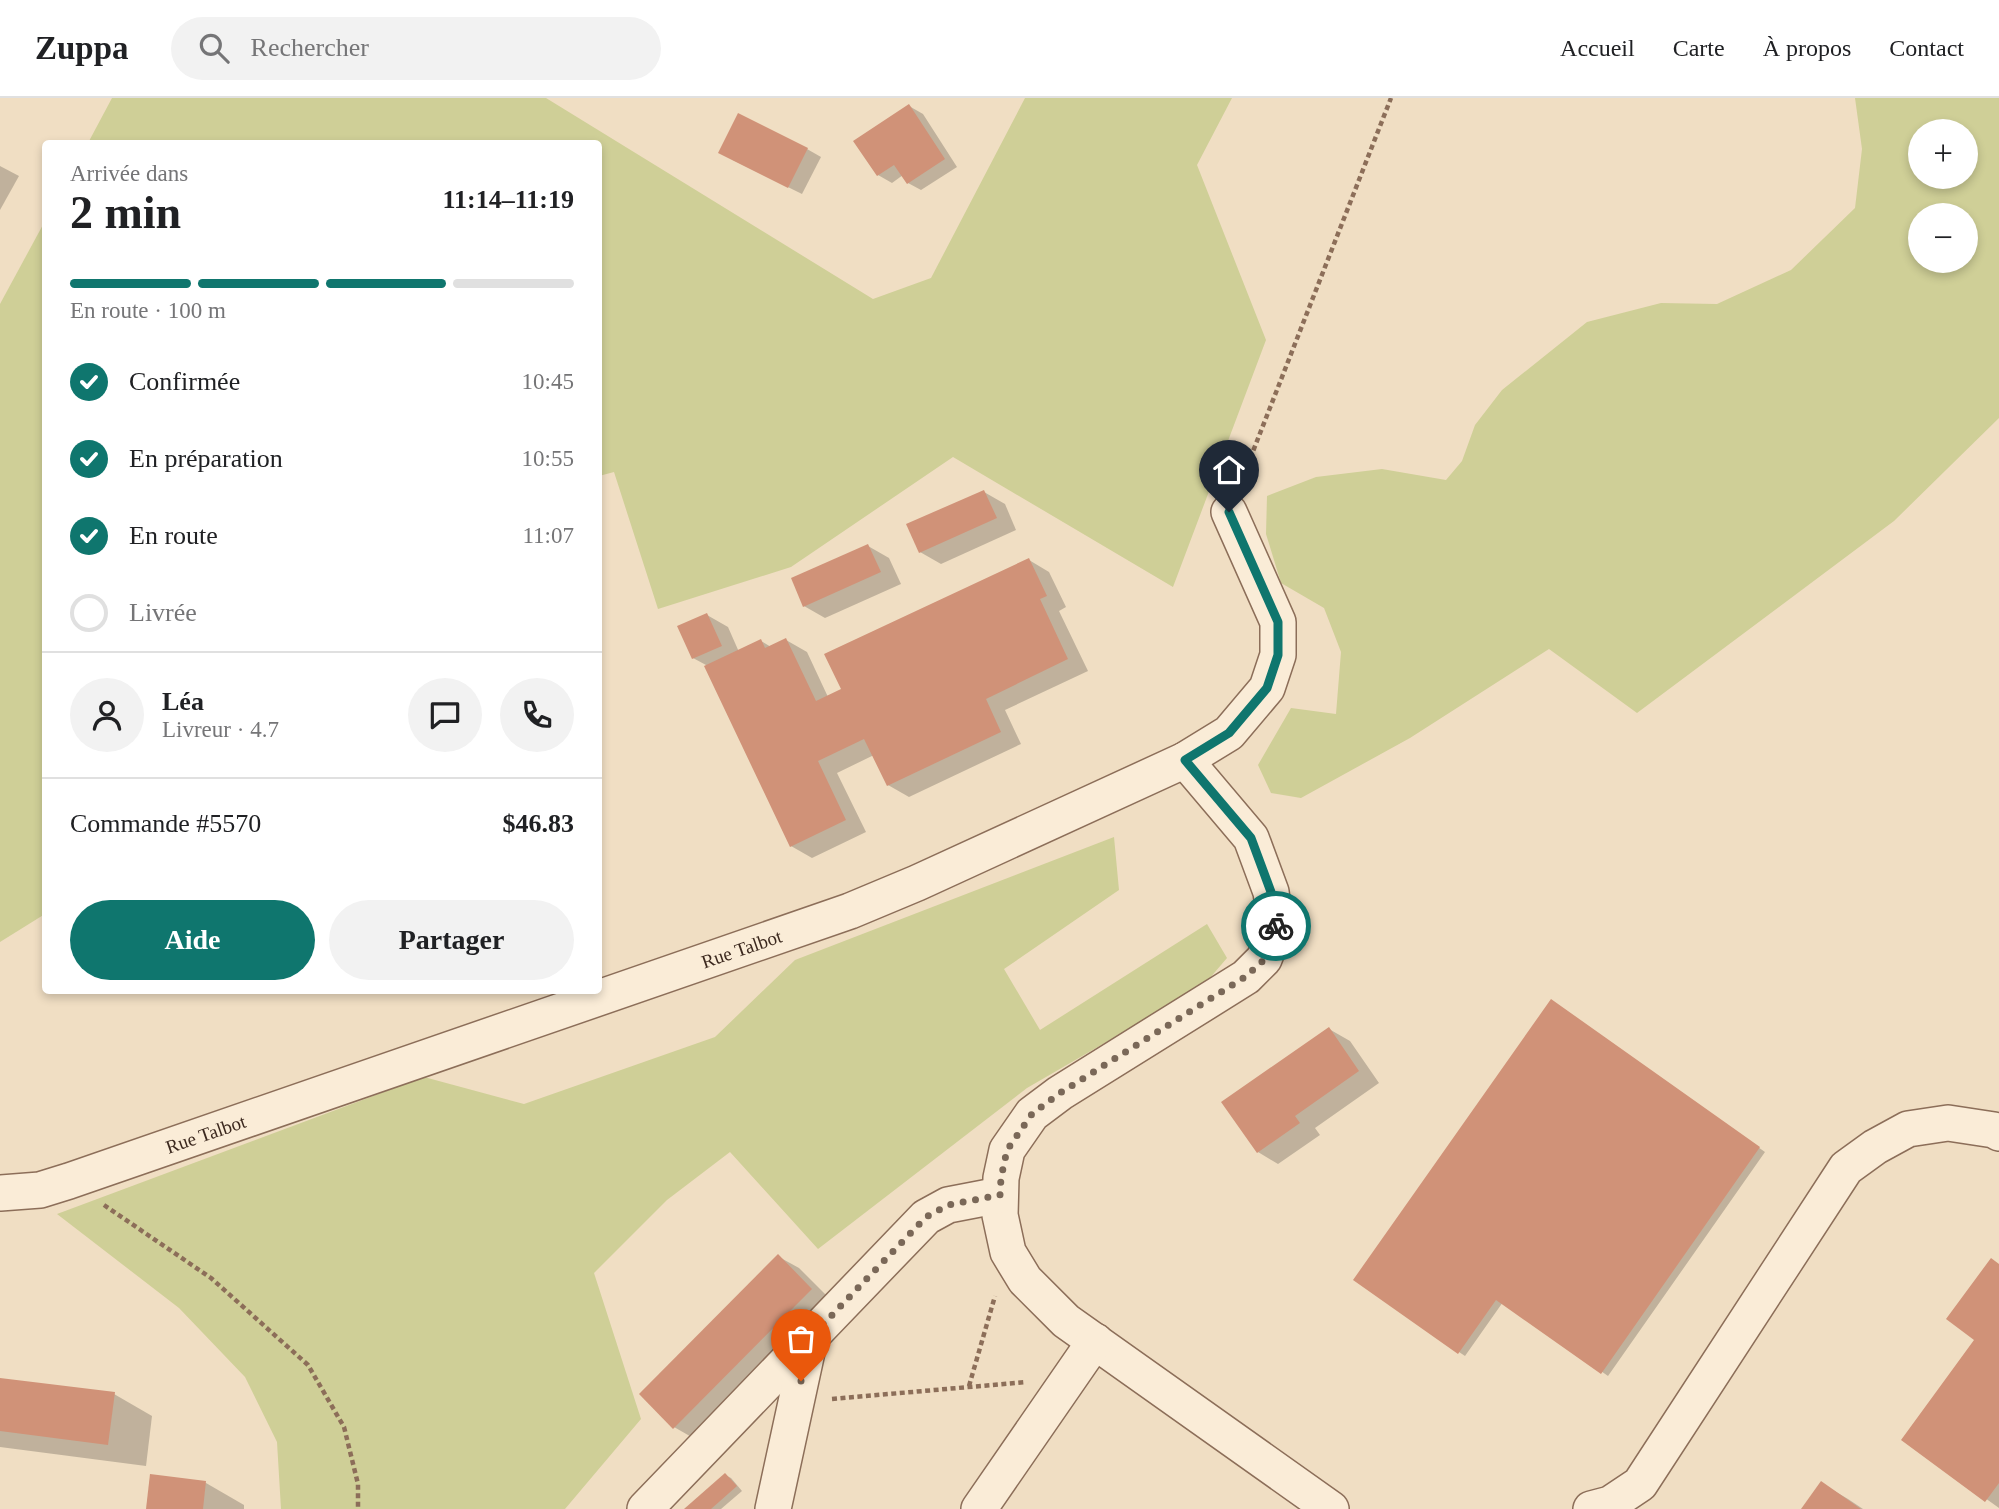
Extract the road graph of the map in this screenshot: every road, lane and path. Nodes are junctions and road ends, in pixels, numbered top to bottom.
1 (1391, 98) edge
2 (1229, 512) joint
3 (1185, 760) junction
4 (1999, 1133) edge
5 (69, 1181) junction
6 (0, 1193) edge
7 (1000, 1195) junction
8 (1008, 1252) junction
9 (810, 1338) junction
10 (1095, 1341) junction
11 (1069, 1378) junction
12 (969, 1386) junction
13 (796, 1402) junction
14 (358, 1509) edge
15 (645, 1509) edge
16 (773, 1509) edge
17 (979, 1509) edge
18 (1331, 1509) edge
19 (1591, 1509) edge

1 - 2 path
2 - 3 street, Rue Talbot
3 - 5 street, Rue Talbot
3 - 7 street
4 - 19 street
5 - 6 street, Rue Talbot
5 - 14 path
7 - 8 street
7 - 9 street
8 - 10 street
8 - 12 path
9 - 13 street
9 - 15 street
10 - 11 street
10 - 18 street
11 - 12 path
11 - 17 street
12 - 13 path
13 - 16 street

